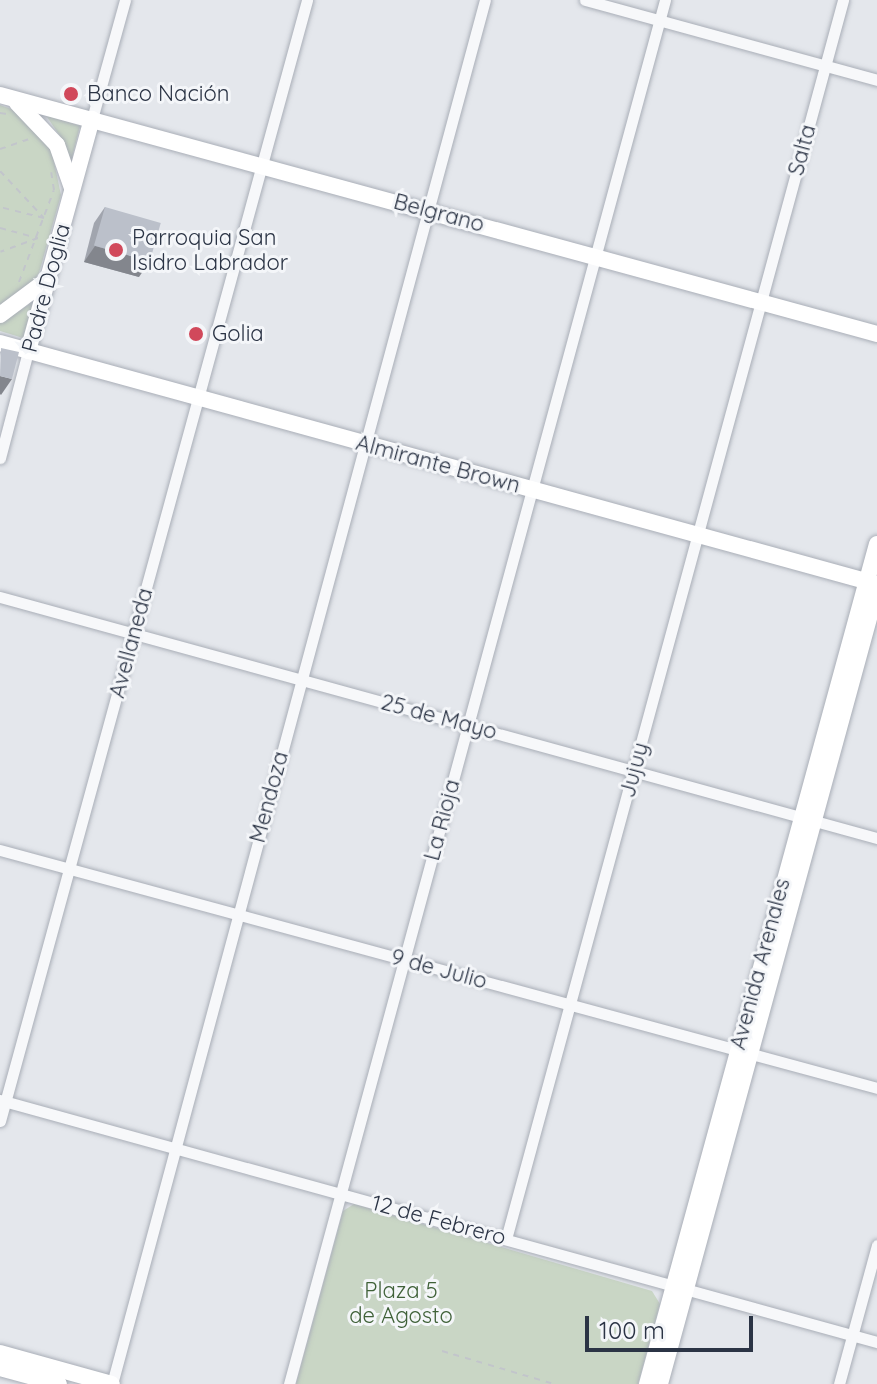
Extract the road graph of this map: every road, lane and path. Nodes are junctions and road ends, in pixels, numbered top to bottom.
1 (125, 0) edge
2 (307, 0) edge
3 (485, 0) edge
4 (585, 0) edge
5 (665, 0) edge
6 (843, 0) edge
7 (659, 21) junction
8 (825, 66) junction
9 (877, 80) edge
10 (4, 96) edge
11 (0, 113) edge
12 (11, 115) dead end
13 (92, 119) junction
14 (23, 127) dead end
15 (32, 138) junction
16 (37, 144) dead end
17 (0, 149) edge
18 (50, 165) dead end
19 (263, 165) junction
20 (0, 171) edge
21 (73, 190) junction
22 (0, 207) edge
23 (428, 210) junction
24 (44, 218) junction
25 (0, 228) edge
26 (38, 238) junction
27 (0, 252) edge
28 (595, 256) junction
29 (25, 277) dead end
30 (48, 278) junction
31 (761, 301) junction
32 (0, 315) edge
33 (877, 334) edge
34 (0, 343) edge
35 (28, 351) junction
36 (199, 398) junction
37 (365, 443) junction
38 (0, 458) edge
39 (532, 489) junction
40 (698, 535) junction
41 (877, 544) edge
42 (874, 585) edge
43 (0, 597) edge
44 (134, 634) junction
45 (301, 679) junction
46 (468, 725) junction
47 (633, 771) junction
48 (807, 818) junction
49 (877, 838) edge
50 (0, 850) edge
51 (69, 869) junction
52 (237, 915) junction
53 (404, 960) junction
54 (570, 1004) junction
55 (743, 1051) junction
56 (877, 1088) edge
57 (3, 1101) edge
58 (0, 1121) edge
59 (174, 1148) junction
60 (341, 1193) junction
61 (506, 1239) junction
62 (877, 1245) edge
63 (679, 1288) junction
64 (852, 1335) junction
65 (877, 1342) edge
66 (442, 1351) dead end
67 (0, 1353) edge
68 (0, 1368) edge
69 (551, 1383) edge
70 (59, 1384) edge
71 (112, 1384) edge
72 (289, 1384) edge
73 (647, 1384) edge
74 (660, 1384) edge
75 (839, 1384) edge

1 - 13 street
2 - 19 street, Avellaneda
3 - 23 street, Mendoza
4 - 7 street
5 - 7 street, La Rioja
6 - 8 street, Salta
7 - 8 street
7 - 28 street, La Rioja
8 - 9 street
8 - 31 street, Salta
10 - 13 street, Belgrano
10 - 21 street
11 - 12 path
13 - 19 street, Belgrano
13 - 21 street, Padre Doglia
14 - 15 path
15 - 16 path
15 - 17 path
18 - 24 path
19 - 23 street, Belgrano
19 - 36 street, Avellaneda
20 - 24 path
21 - 30 street, Padre Doglia
22 - 24 path
23 - 28 street, Belgrano
23 - 37 street, Mendoza
24 - 26 path
25 - 26 path
26 - 27 path
26 - 29 path
28 - 31 street, Belgrano
28 - 39 street, La Rioja
30 - 32 street
30 - 35 street, Padre Doglia
31 - 33 street, Belgrano
31 - 40 street, Jujuy
34 - 35 street, Almirante Brown
35 - 36 street, Almirante Brown
35 - 38 street, Padre Doglia
36 - 37 street, Almirante Brown
36 - 44 street, Avellaneda
37 - 39 street, Almirante Brown
37 - 45 street, Mendoza
39 - 40 street, Almirante Brown
39 - 46 street, La Rioja
40 - 42 street, Almirante Brown
40 - 47 street, Jujuy
41 - 42 street, Avenida Arenales
42 - 48 street, Avenida Arenales
43 - 44 street, 25 de Mayo
44 - 45 street, 25 de Mayo
44 - 51 street, Avellaneda
45 - 46 street, 25 de Mayo
45 - 52 street, Mendoza
46 - 47 street, 25 de Mayo
46 - 53 street, La Rioja
47 - 48 street, 25 de Mayo
47 - 54 street, Jujuy
48 - 49 street, 25 de Mayo
48 - 55 street, Avenida Arenales
50 - 51 street, 9 de Julio
51 - 52 street, 9 de Julio
51 - 57 street, Avellaneda
52 - 53 street, 9 de Julio
52 - 59 street, Mendoza
53 - 54 street, 9 de Julio
53 - 60 street, La Rioja
54 - 55 street, 9 de Julio
54 - 61 street, Jujuy
55 - 56 street, 9 de Julio
55 - 63 street, Avenida Arenales
57 - 58 street, Avellaneda
57 - 59 street, 12 de Febrero
59 - 60 street, 12 de Febrero
59 - 71 street, Mendoza
60 - 61 street, 12 de Febrero
60 - 72 street, La Rioja
61 - 63 street, 12 de Febrero
62 - 64 street
63 - 64 street, 12 de Febrero
63 - 73 street, Avenida Arenales
63 - 74 street, Avenida Arenales
64 - 65 street, 12 de Febrero
64 - 75 street
66 - 69 path
67 - 71 street
68 - 70 street

